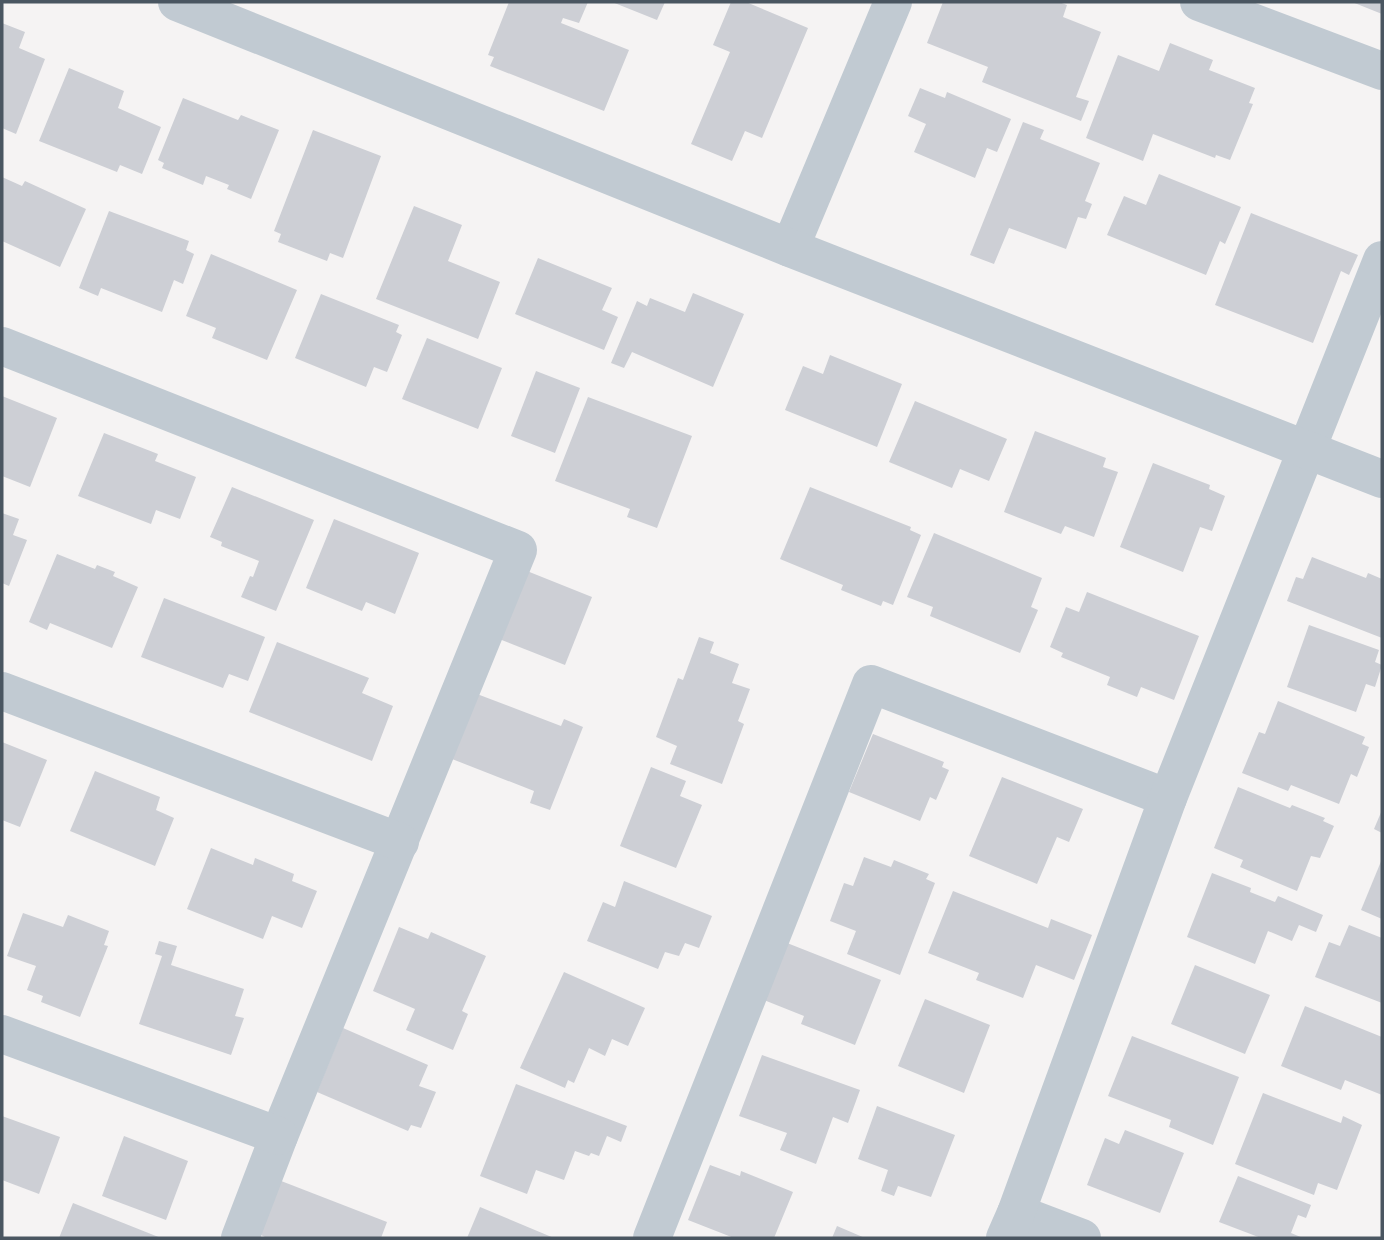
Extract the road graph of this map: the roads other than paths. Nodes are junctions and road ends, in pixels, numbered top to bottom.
1 (893, 2) edge
2 (1199, 2) edge
3 (189, 4) edge
4 (1382, 71) edge
5 (790, 248) junction
6 (1382, 260) edge
7 (2, 346) edge
8 (1308, 450) junction
9 (1382, 479) edge
10 (2, 691) edge
11 (1168, 798) junction
12 (400, 842) junction
13 (2, 1034) edge
14 (279, 1136) junction
15 (1010, 1226) edge
16 (240, 1238) edge
17 (652, 1238) edge
18 (1082, 1238) edge

1 - 5 street
2 - 4 street
3 - 5 street
5 - 8 street
6 - 8 street
7 - 12 street
8 - 9 street
8 - 11 street
10 - 12 street
11 - 15 street
11 - 17 street
12 - 14 street
13 - 14 street
14 - 16 street
15 - 18 street

